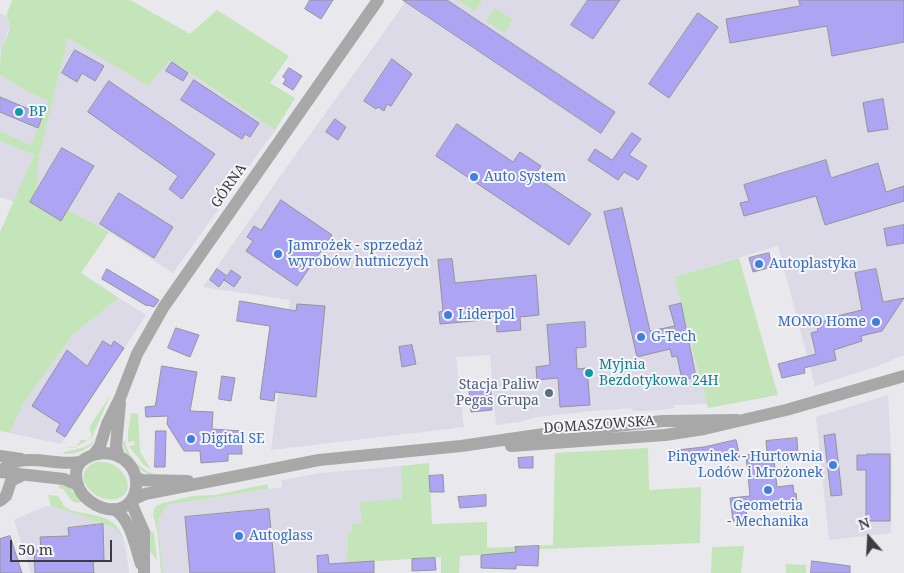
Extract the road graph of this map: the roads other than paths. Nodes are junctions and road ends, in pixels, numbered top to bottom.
1 (378, 0) edge
2 (904, 374) edge
3 (120, 398) junction
4 (94, 454) junction
5 (0, 456) edge
6 (119, 457) junction
7 (29, 459) junction
8 (80, 462) junction
9 (0, 472) edge
10 (23, 475) junction
11 (136, 477) junction
12 (210, 482) junction
13 (78, 485) junction
14 (0, 500) edge
15 (132, 500) junction
16 (114, 509) junction
17 (144, 572) edge

1 - 3 street, GÓRNA
2 - 12 street, DOMASZOWSKA
3 - 4 street, GÓRNA
3 - 6 street, GÓRNA
4 - 6 street
4 - 8 street
5 - 7 street
6 - 11 street
7 - 8 street
7 - 9 street
8 - 13 street
9 - 10 street
10 - 13 street
10 - 14 street
11 - 12 street, DOMASZOWSKA
11 - 15 street
12 - 15 street, DOMASZOWSKA
13 - 16 street
15 - 16 street
15 - 17 street
16 - 17 street

